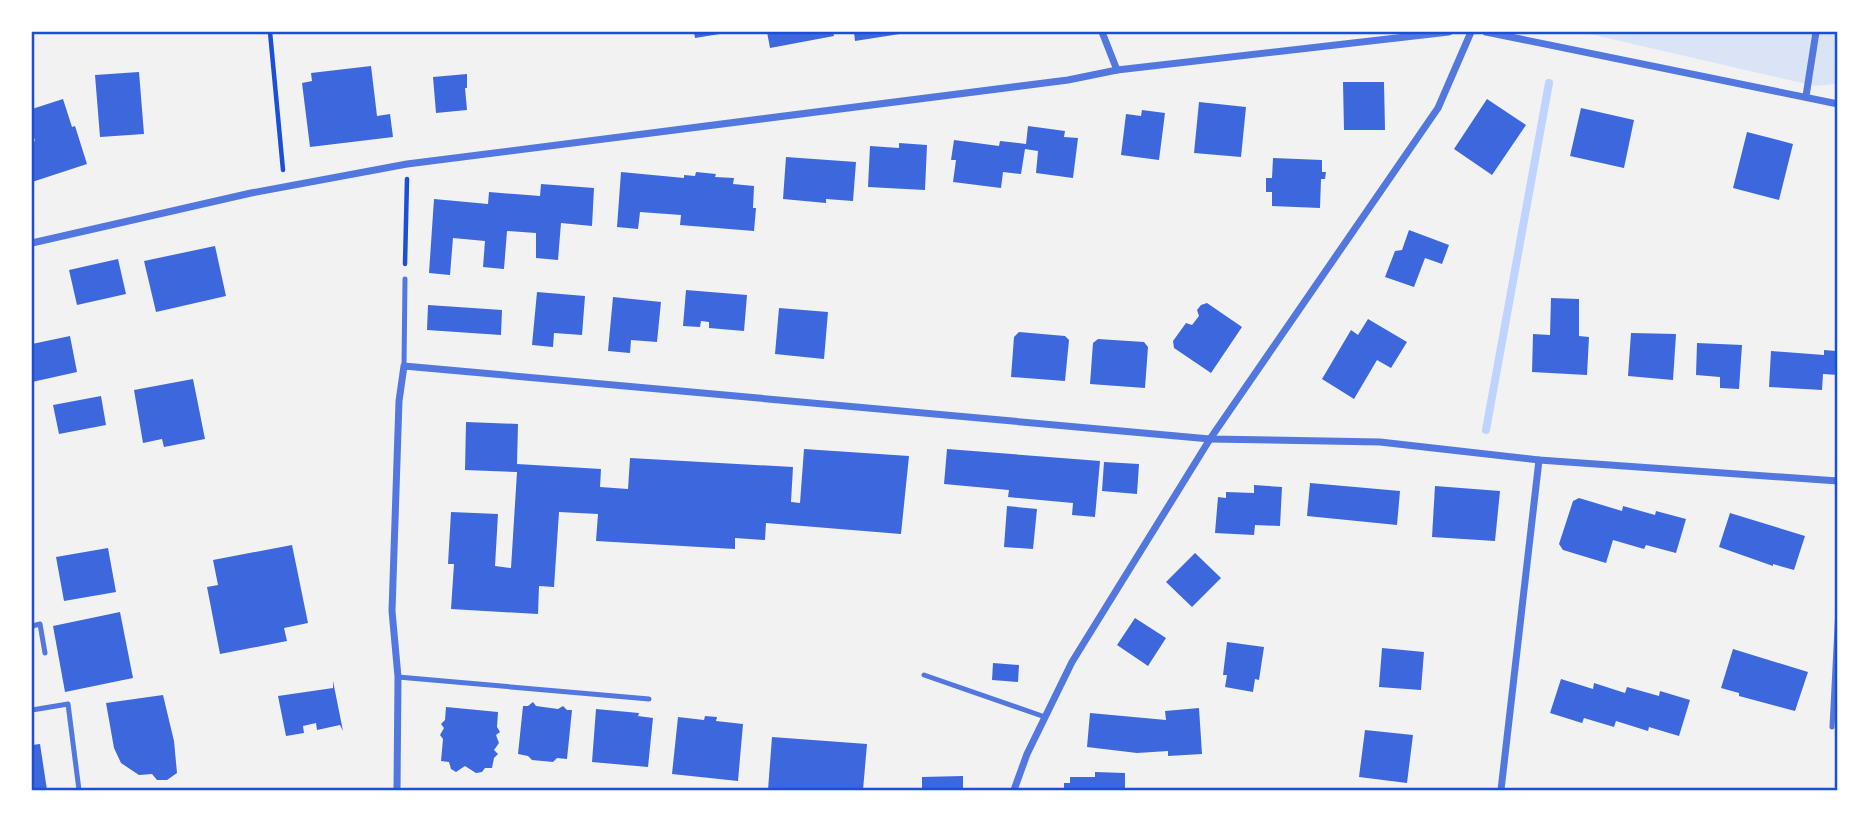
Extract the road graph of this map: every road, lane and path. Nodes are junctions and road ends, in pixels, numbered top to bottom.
1 (270, 32) edge
2 (1102, 32) edge
3 (1449, 32) edge
4 (1471, 32) edge
5 (1486, 32) edge
6 (1816, 32) edge
7 (1117, 70) junction
8 (1806, 96) junction
9 (1838, 104) edge
10 (282, 167) dead end
11 (407, 200) dead end
12 (32, 243) edge
13 (405, 279) joint
14 (404, 366) junction
15 (1210, 439) junction
16 (1539, 460) junction
17 (1838, 481) edge
18 (1838, 608) edge
19 (32, 626) edge
20 (46, 653) dead end
21 (924, 675) dead end
22 (398, 677) junction
23 (649, 699) dead end
24 (32, 710) edge
25 (1045, 717) junction
26 (1832, 727) dead end
27 (79, 790) edge
28 (397, 790) edge
29 (1014, 790) edge
30 (1502, 790) edge

1 - 10 path
2 - 7 street
3 - 7 street
4 - 15 street
5 - 8 street
6 - 8 street
7 - 12 street
8 - 9 street
11 - 13 path
13 - 14 lane
14 - 15 street
14 - 22 street
15 - 16 street
15 - 25 street
16 - 17 street
16 - 30 street
18 - 26 lane
19 - 20 lane
21 - 25 lane
22 - 23 lane
22 - 28 street
24 - 27 lane
25 - 29 street

